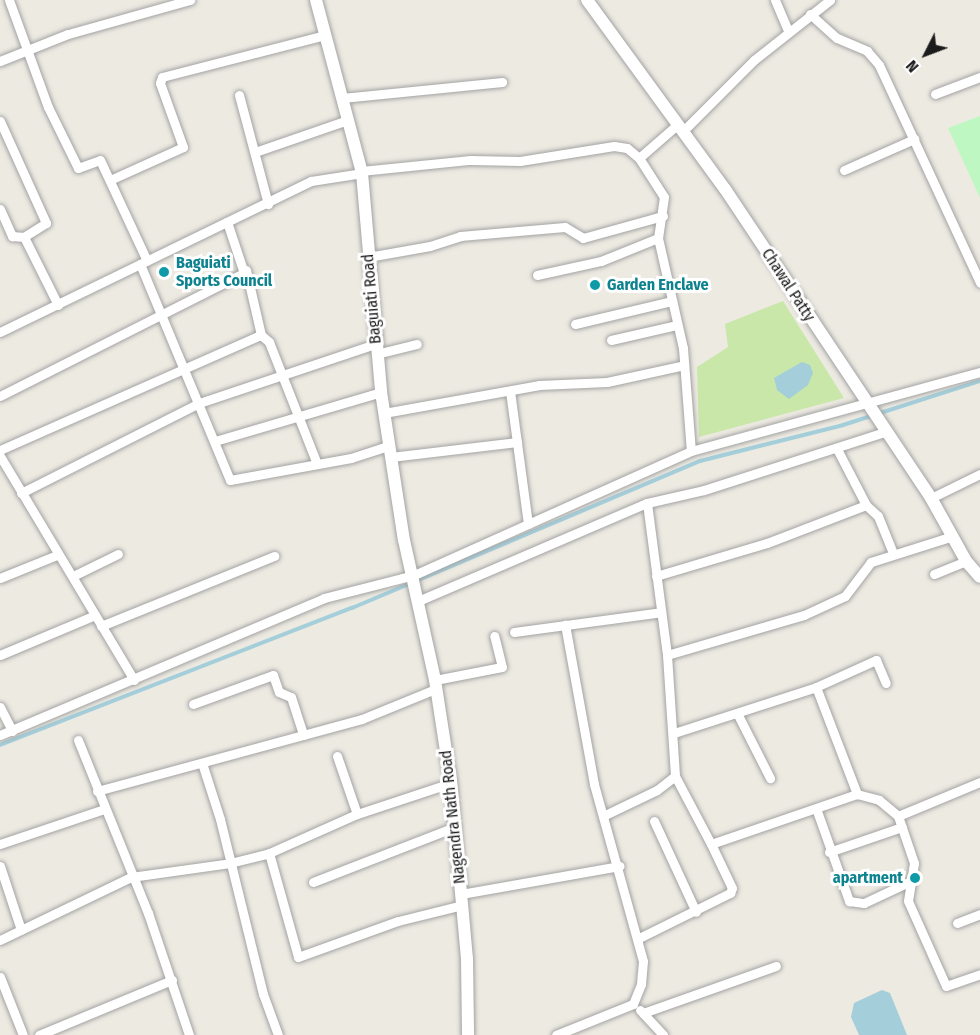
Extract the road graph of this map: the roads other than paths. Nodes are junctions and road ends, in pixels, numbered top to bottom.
1 (9, 0) edge
2 (190, 0) edge
3 (316, 0) edge
4 (587, 0) edge
5 (775, 0) edge
6 (830, 0) edge
7 (810, 14) junction
8 (789, 31) junction
9 (325, 34) junction
10 (26, 51) junction
11 (0, 61) edge
12 (980, 77) edge
13 (502, 82) dead end
14 (935, 94) dead end
15 (239, 95) dead end
16 (342, 98) junction
17 (348, 120) junction
18 (0, 121) edge
19 (679, 129) junction
20 (914, 139) junction
21 (255, 152) junction
22 (639, 158) junction
23 (844, 170) dead end
24 (362, 172) junction
25 (110, 180) junction
26 (268, 204) junction
27 (0, 209) edge
28 (663, 216) junction
29 (227, 222) junction
30 (24, 237) junction
31 (658, 238) junction
32 (368, 256) junction
33 (143, 262) junction
34 (246, 270) junction
35 (537, 275) dead end
36 (980, 283) edge
37 (672, 301) junction
38 (58, 305) junction
39 (160, 312) junction
40 (575, 324) dead end
41 (677, 325) junction
42 (0, 333) edge
43 (261, 335) junction
44 (610, 340) dead end
45 (417, 344) dead end
46 (376, 349) junction
47 (684, 364) junction
48 (185, 367) junction
49 (980, 372) edge
50 (282, 373) junction
51 (510, 391) junction
52 (381, 392) junction
53 (0, 396) edge
54 (866, 403) junction
55 (199, 404) junction
56 (384, 413) junction
57 (300, 414) junction
58 (883, 429) junction
59 (215, 441) junction
60 (517, 442) junction
61 (837, 449) junction
62 (0, 450) edge
63 (390, 451) junction
64 (691, 451) junction
65 (0, 456) edge
66 (317, 464) junction
67 (980, 474) edge
68 (21, 493) junction
69 (931, 498) junction
70 (647, 503) junction
71 (866, 505) junction
72 (528, 524) junction
73 (953, 536) junction
74 (893, 553) junction
75 (118, 554) dead end
76 (57, 555) junction
77 (274, 556) dead end
78 (966, 561) junction
79 (934, 574) dead end
80 (414, 575) junction
81 (73, 576) junction
82 (656, 576) junction
83 (980, 576) edge
84 (0, 578) edge
85 (418, 601) junction
86 (661, 612) junction
87 (95, 615) junction
88 (565, 625) junction
89 (101, 626) junction
90 (514, 632) dead end
91 (494, 636) dead end
92 (0, 655) edge
93 (667, 655) junction
94 (134, 680) junction
95 (886, 682) dead end
96 (435, 684) junction
97 (816, 687) junction
98 (193, 704) dead end
99 (0, 707) edge
100 (738, 715) junction
101 (12, 731) junction
102 (674, 733) junction
103 (0, 735) edge
104 (303, 735) junction
105 (78, 740) dead end
106 (337, 756) dead end
107 (202, 763) junction
108 (675, 776) junction
109 (771, 778) dead end
110 (980, 782) edge
111 (452, 783) junction
112 (98, 791) junction
113 (857, 794) junction
114 (105, 809) junction
115 (816, 811) junction
116 (357, 814) junction
117 (604, 815) junction
118 (898, 816) junction
119 (654, 821) dead end
120 (455, 827) junction
121 (902, 827) junction
122 (0, 844) edge
123 (711, 844) junction
124 (830, 852) junction
125 (269, 853) junction
126 (230, 863) junction
127 (0, 866) edge
128 (620, 866) junction
129 (131, 877) junction
130 (911, 881) junction
131 (313, 882) dead end
132 (461, 899) junction
133 (696, 912) junction
134 (980, 914) edge
135 (957, 923) dead end
136 (21, 930) junction
137 (639, 938) junction
138 (0, 940) edge
139 (776, 966) dead end
140 (980, 974) edge
141 (0, 977) edge
142 (172, 980) junction
143 (633, 1004) junction
144 (643, 1013) junction
145 (22, 1035) edge
146 (39, 1035) edge
147 (189, 1035) edge
148 (278, 1035) edge
149 (468, 1035) edge
150 (556, 1035) edge
151 (663, 1035) edge

1 - 10 street
2 - 10 street
3 - 9 street, Baguiati Road
4 - 19 street, Chawal Patty
5 - 8 street
6 - 7 street
7 - 8 street
7 - 20 street
8 - 19 street
9 - 16 street, Baguiati Road
9 - 25 street
10 - 11 street
10 - 25 street
12 - 14 street
13 - 16 street
15 - 21 street
16 - 17 street, Baguiati Road
17 - 21 street
17 - 24 street, Baguiati Road
18 - 30 street
19 - 22 street
19 - 54 street, Chawal Patty
20 - 23 street
20 - 36 street
21 - 26 street
22 - 24 street
22 - 28 street
24 - 26 street
24 - 32 street, Baguiati Road
25 - 33 street
26 - 29 street
27 - 30 street
28 - 31 street
28 - 32 street
29 - 33 street
29 - 34 street
30 - 38 street
31 - 35 street
31 - 37 street
32 - 46 street, Baguiati Road
33 - 38 street
33 - 39 street
34 - 39 street
34 - 43 street
37 - 40 street
37 - 41 street
38 - 42 street
39 - 48 street
39 - 53 street
41 - 44 street
41 - 47 street
43 - 48 street
43 - 50 street
45 - 46 street
46 - 50 street
46 - 52 street, Baguiati Road
47 - 51 street
47 - 64 street
48 - 55 street
48 - 62 street
49 - 54 street
50 - 55 street
50 - 57 street
51 - 56 street
51 - 60 street
52 - 56 street, Baguiati Road
52 - 57 street
54 - 58 street, Chawal Patty
54 - 64 street
55 - 59 street
55 - 68 street
56 - 63 street, Baguiati Road
57 - 59 street
57 - 66 street
58 - 61 street
58 - 69 street, Chawal Patty
59 - 66 street
60 - 63 street
60 - 72 street
61 - 70 street
61 - 71 street
63 - 66 street
63 - 80 street, Baguiati Road
64 - 72 street
65 - 68 street
67 - 69 street
68 - 76 street
69 - 73 street, Chawal Patty
70 - 82 street
70 - 85 street
71 - 74 street
71 - 82 street
72 - 80 street
73 - 74 street
73 - 78 street, Chawal Patty
74 - 93 street
75 - 81 street
76 - 81 street
76 - 84 street
77 - 89 street
78 - 79 street
78 - 83 street, Chawal Patty
80 - 85 street, Baguiati Road
80 - 94 street
81 - 87 street
82 - 86 street
85 - 96 street, Nagendra Nath Road
86 - 88 street
86 - 93 street
87 - 89 street
87 - 92 street
88 - 90 street
88 - 117 street
89 - 94 street
91 - 96 street
93 - 102 street
94 - 101 street
95 - 97 street
96 - 104 street
96 - 111 street, Nagendra Nath Road
97 - 100 street
97 - 113 street
98 - 104 street
99 - 101 street
100 - 102 street
100 - 109 street
101 - 103 street
102 - 108 street
104 - 107 street
105 - 112 street
106 - 116 street
107 - 112 street
107 - 126 street
108 - 117 street
108 - 123 street
110 - 118 street
111 - 116 street
111 - 120 street, Nagendra Nath Road
112 - 114 street
113 - 115 street
113 - 118 street
114 - 122 street
114 - 129 street
115 - 123 street
115 - 124 street
116 - 125 street
117 - 128 street
118 - 121 street
119 - 133 street
120 - 131 street
120 - 132 street, Nagendra Nath Road
121 - 124 street
121 - 130 street
123 - 133 street
124 - 130 street
125 - 126 street
125 - 132 street
126 - 129 street
126 - 148 street
127 - 136 street
128 - 132 street
128 - 137 street
129 - 136 street
129 - 142 street
130 - 140 street
132 - 149 street, Nagendra Nath Road
133 - 137 street
134 - 135 street
136 - 138 street
137 - 143 street
139 - 144 street
141 - 145 street
142 - 146 street
142 - 147 street
143 - 144 street
143 - 150 street
144 - 151 street

